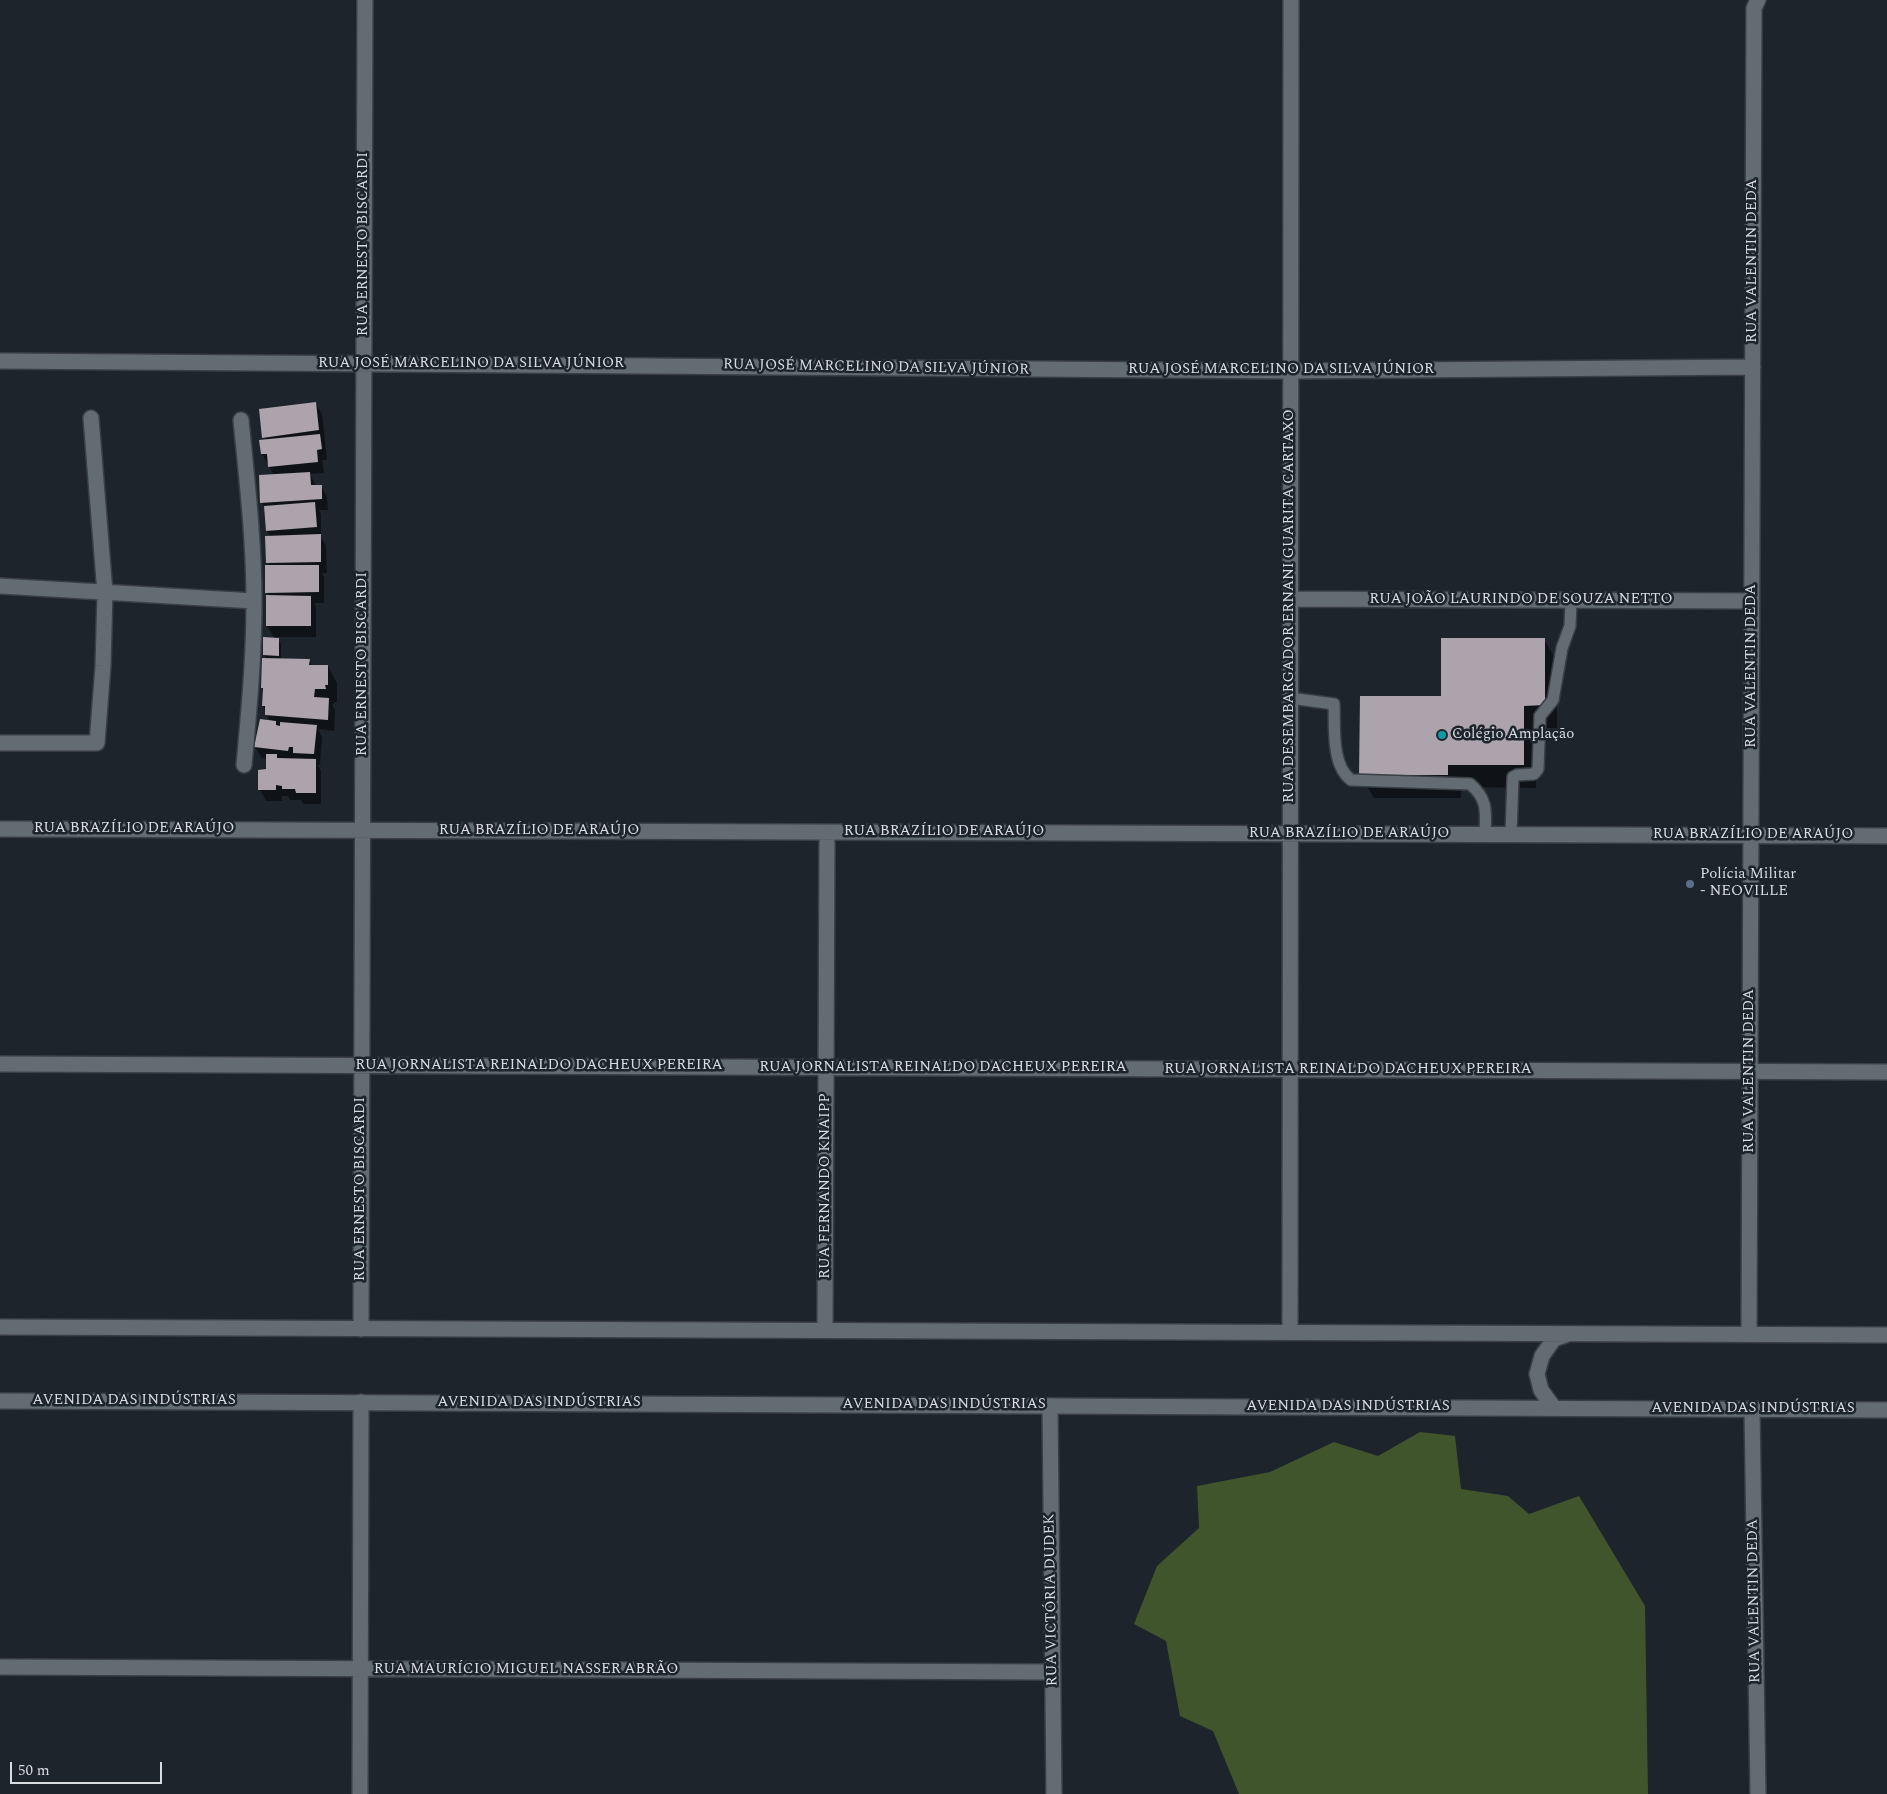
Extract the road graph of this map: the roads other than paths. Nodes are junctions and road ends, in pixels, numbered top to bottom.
1 (365, 0) edge
2 (1291, 0) edge
3 (1758, 0) edge
4 (0, 361) edge
5 (364, 363) junction
6 (1753, 367) junction
7 (1291, 371) junction
8 (91, 418) dead end
9 (241, 420) dead end
10 (0, 586) edge
11 (105, 593) junction
12 (1291, 599) junction
13 (1571, 600) junction
14 (254, 601) junction
15 (1752, 601) junction
16 (1290, 698) junction
17 (0, 743) edge
18 (244, 765) dead end
19 (0, 829) edge
20 (362, 830) junction
21 (827, 832) junction
22 (1290, 834) junction
23 (1485, 834) junction
24 (1511, 834) junction
25 (1751, 835) junction
26 (1887, 836) edge
27 (0, 1064) edge
28 (362, 1066) junction
29 (826, 1068) junction
30 (1290, 1070) junction
31 (1750, 1072) junction
32 (1887, 1072) edge
33 (0, 1327) edge
34 (361, 1329) junction
35 (825, 1330) junction
36 (1290, 1332) junction
37 (1572, 1333) junction
38 (1749, 1334) junction
39 (1887, 1334) edge
40 (0, 1401) edge
41 (361, 1402) junction
42 (1050, 1406) junction
43 (1554, 1408) junction
44 (1752, 1409) junction
45 (1887, 1410) edge
46 (0, 1667) edge
47 (360, 1669) junction
48 (1053, 1672) junction
49 (360, 1794) edge
50 (1054, 1794) edge
51 (1758, 1794) edge

1 - 5 street, RUA ERNESTO BISCARDI
2 - 7 street, RUA DESEMBARGADOR ERNANI GUARITA CARTAXO
3 - 6 street, RUA VALENTIN DEDA
4 - 5 street, RUA JOSÉ MARCELINO DA SILVA JÚNIOR
5 - 7 street, RUA JOSÉ MARCELINO DA SILVA JÚNIOR
5 - 20 street, RUA ERNESTO BISCARDI
6 - 7 street, RUA JOSÉ MARCELINO DA SILVA JÚNIOR
6 - 15 street, RUA VALENTIN DEDA
7 - 12 street, RUA DESEMBARGADOR ERNANI GUARITA CARTAXO
8 - 11 street
9 - 14 street
10 - 11 street
11 - 14 street
11 - 17 street
12 - 13 street, RUA JOÃO LAURINDO DE SOUZA NETTO
12 - 16 street, RUA DESEMBARGADOR ERNANI GUARITA CARTAXO
13 - 15 street, RUA JOÃO LAURINDO DE SOUZA NETTO
13 - 24 lane
14 - 18 street
15 - 25 street, RUA VALENTIN DEDA
16 - 22 street, RUA DESEMBARGADOR ERNANI GUARITA CARTAXO
16 - 23 lane
19 - 20 street, RUA BRAZÍLIO DE ARAÚJO
20 - 21 street, RUA BRAZÍLIO DE ARAÚJO
20 - 28 street, RUA ERNESTO BISCARDI
21 - 22 street, RUA BRAZÍLIO DE ARAÚJO
21 - 29 street, RUA FERNANDO KNAIPP
22 - 23 street, RUA BRAZÍLIO DE ARAÚJO
22 - 30 street, RUA DESEMBARGADOR ERNANI GUARITA CARTAXO
23 - 24 street, RUA BRAZÍLIO DE ARAÚJO
24 - 25 street, RUA BRAZÍLIO DE ARAÚJO
25 - 26 street, RUA BRAZÍLIO DE ARAÚJO
25 - 31 street, RUA VALENTIN DEDA
27 - 28 street, RUA JORNALISTA REINALDO DACHEUX PEREIRA
28 - 29 street, RUA JORNALISTA REINALDO DACHEUX PEREIRA
28 - 34 street, RUA ERNESTO BISCARDI
29 - 30 street, RUA JORNALISTA REINALDO DACHEUX PEREIRA
29 - 35 street, RUA FERNANDO KNAIPP
30 - 31 street, RUA JORNALISTA REINALDO DACHEUX PEREIRA
30 - 36 street, RUA DESEMBARGADOR ERNANI GUARITA CARTAXO
31 - 32 street, RUA JORNALISTA REINALDO DACHEUX PEREIRA
31 - 38 street, RUA VALENTIN DEDA
33 - 34 street
34 - 35 street
35 - 36 street
36 - 37 street
37 - 38 street
37 - 43 street
38 - 39 street
40 - 41 street, AVENIDA DAS INDÚSTRIAS
41 - 42 street, AVENIDA DAS INDÚSTRIAS
41 - 47 street
42 - 43 street, AVENIDA DAS INDÚSTRIAS
42 - 48 street, RUA VICTÓRIA DUDEK
43 - 44 street, AVENIDA DAS INDÚSTRIAS
44 - 45 street, AVENIDA DAS INDÚSTRIAS
44 - 51 street, RUA VALENTIN DEDA
46 - 47 street, RUA MAURÍCIO MIGUEL NASSER ABRÃO
47 - 48 street, RUA MAURÍCIO MIGUEL NASSER ABRÃO
47 - 49 street
48 - 50 street, RUA VICTÓRIA DUDEK

